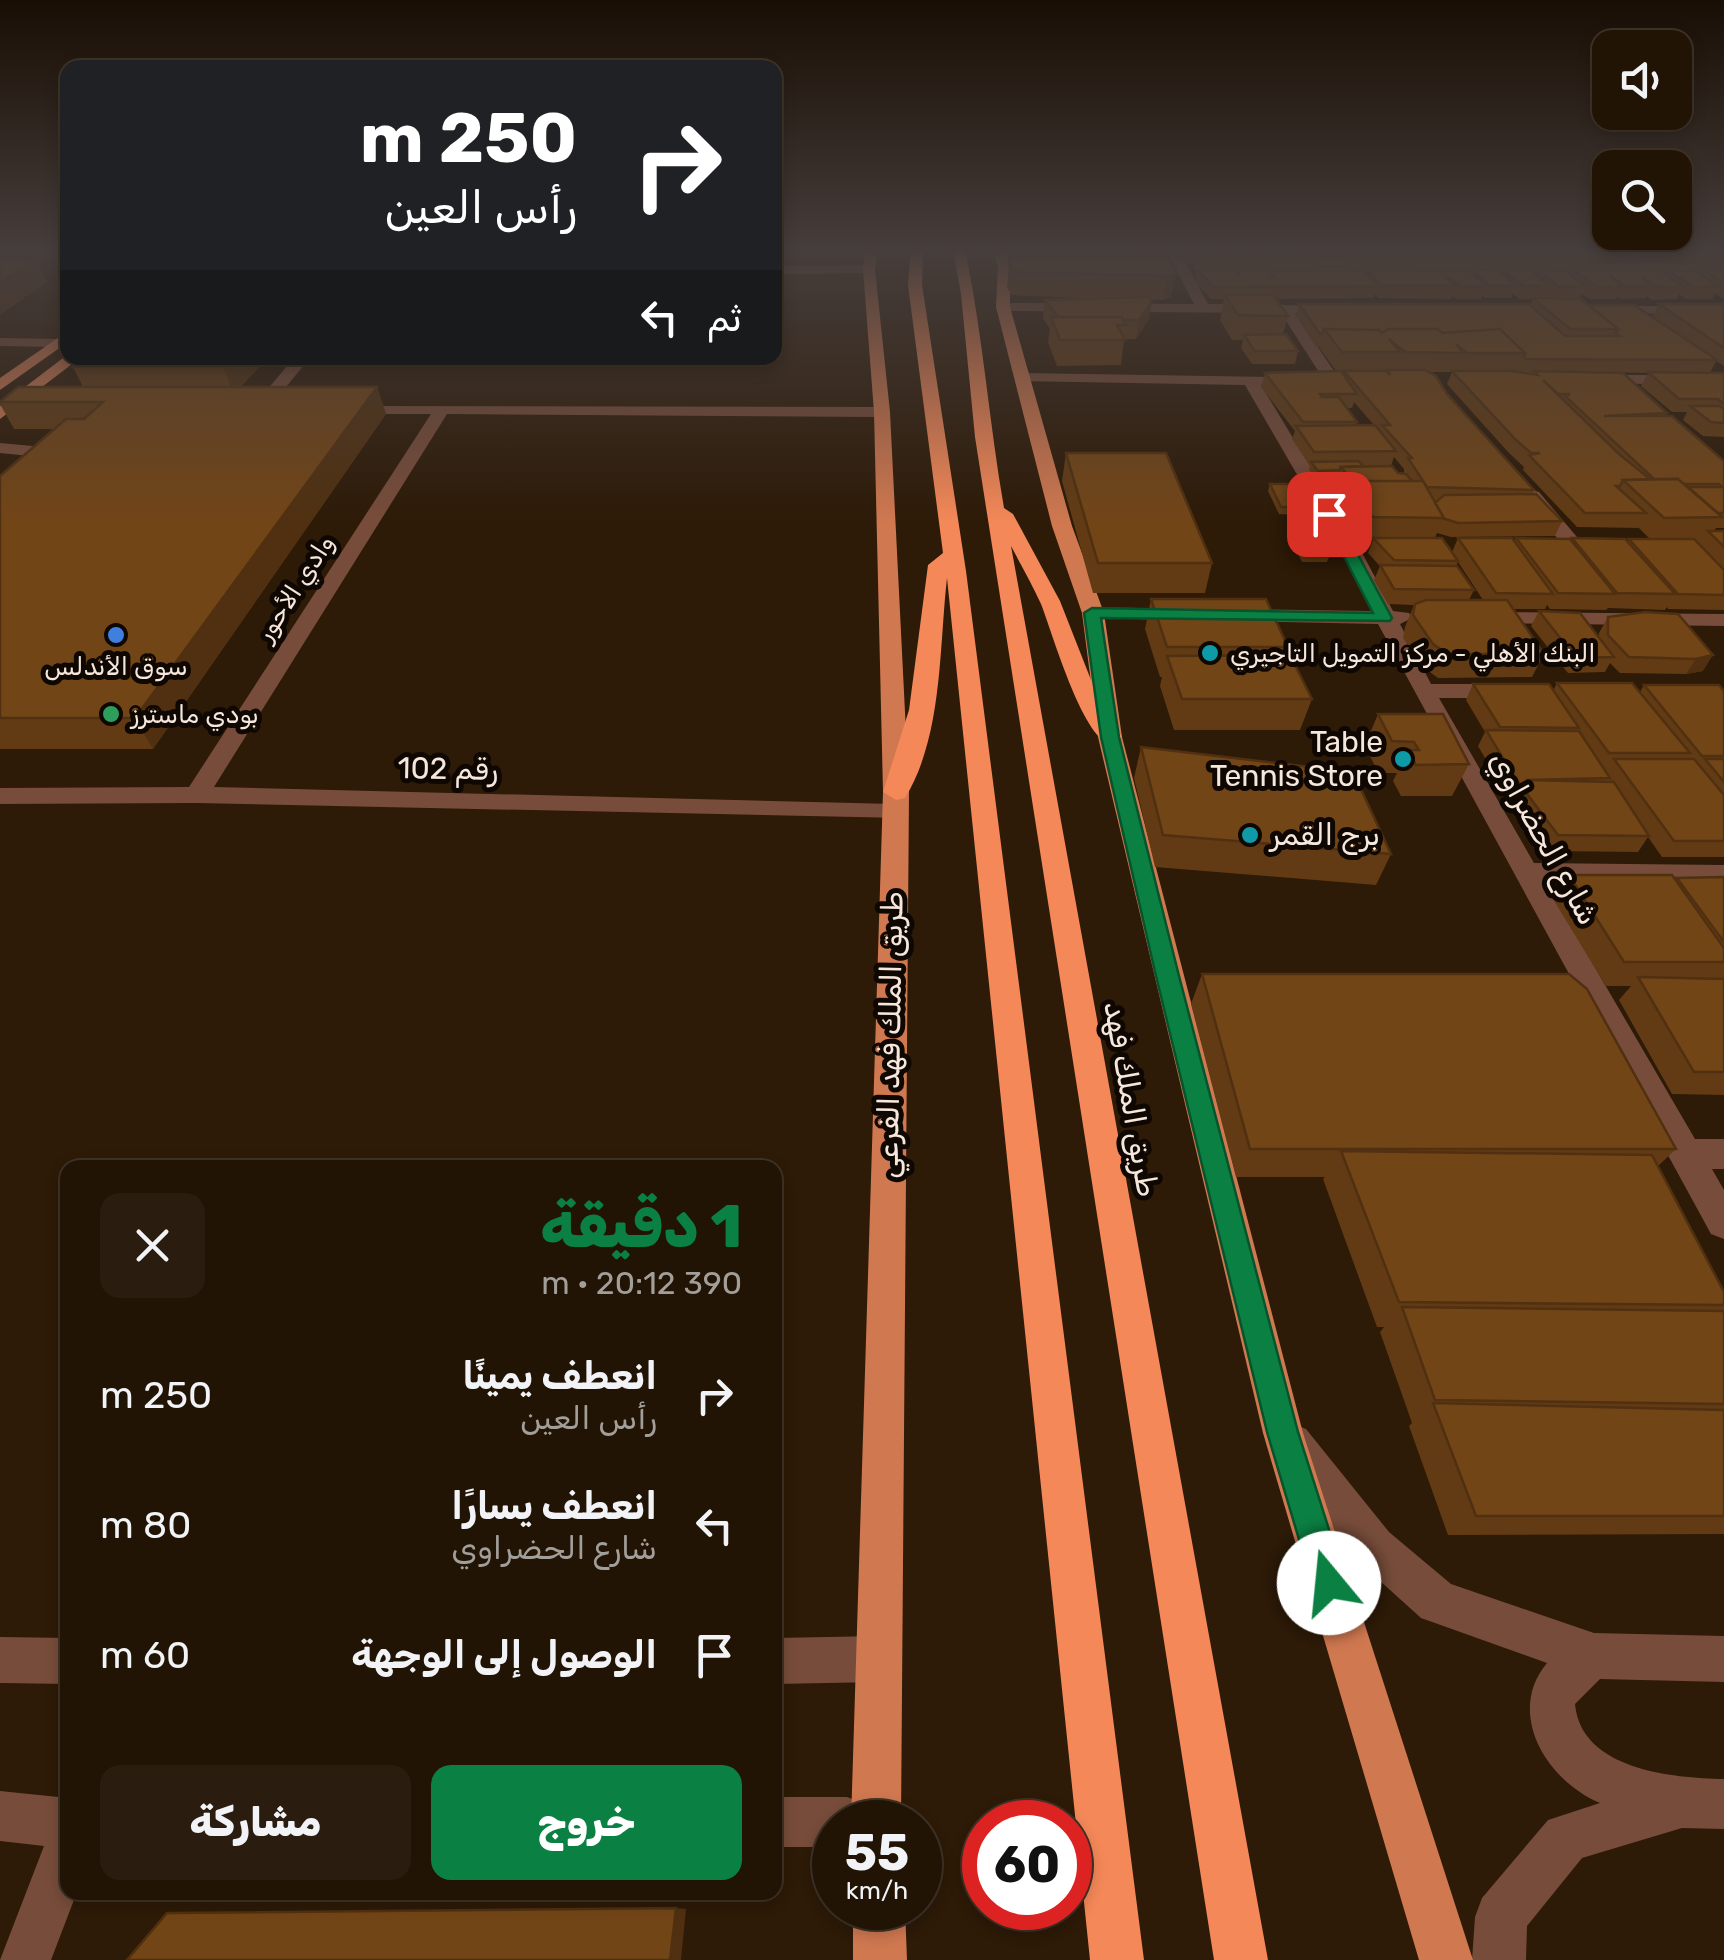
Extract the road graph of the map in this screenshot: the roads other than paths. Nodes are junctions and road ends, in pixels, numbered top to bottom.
1 (32, 340) edge
2 (60, 340) edge
3 (876, 340) edge
4 (923, 340) edge
5 (974, 340) edge
6 (1012, 340) edge
7 (1306, 340) edge
8 (0, 342) edge
9 (63, 365) edge
10 (297, 365) edge
11 (1709, 366) edge
12 (1023, 378) junction
13 (1724, 378) edge
14 (1250, 380) junction
15 (1283, 380) edge
16 (1333, 380) edge
17 (1566, 380) edge
18 (1622, 380) junction
19 (0, 385) edge
20 (1637, 394) edge
21 (47, 408) edge
22 (241, 408) edge
23 (332, 409) edge
24 (441, 410) junction
25 (4, 411) edge
26 (882, 412) junction
27 (0, 448) edge
28 (1524, 486) edge
29 (993, 495) junction
30 (0, 512) edge
31 (1575, 547) edge
32 (952, 556) junction
33 (1092, 613) junction
34 (1384, 618) junction
35 (1424, 618) edge
36 (1464, 618) edge
37 (1724, 620) edge
38 (1424, 691) junction
39 (1536, 692) edge
40 (1110, 737) junction
41 (196, 795) junction
42 (0, 796) edge
43 (895, 802) junction
44 (1528, 872) junction
45 (1724, 874) edge
46 (1172, 992) junction
47 (1210, 992) edge
48 (1559, 996) edge
49 (1598, 996) junction
50 (1686, 1154) junction
51 (1724, 1154) edge
52 (1724, 1222) edge
53 (1282, 1432) junction
54 (1594, 1656) junction
55 (879, 1659) junction
56 (1724, 1659) edge
57 (0, 1660) edge
58 (60, 1660) edge
59 (782, 1661) edge
60 (876, 1800) edge
61 (1703, 1804) edge
62 (0, 1816) edge
63 (60, 1822) edge
64 (782, 1822) edge
65 (812, 1822) edge
66 (60, 1870) edge
67 (879, 1930) edge
68 (24, 1960) edge
69 (880, 1960) edge
70 (1117, 1960) edge
71 (1242, 1960) edge
72 (1446, 1960) edge
73 (1499, 1960) edge

1 - 8 street
2 - 19 main road
3 - 26 main road, طريق الملك فهد الفرعي
4 - 32 highway
5 - 29 highway, طريق الملك فهد
6 - 12 main road
7 - 16 street
9 - 25 main road
10 - 22 street
11 - 13 street
12 - 14 street
12 - 33 main road
13 - 18 street
14 - 15 street
14 - 34 street, شارع الحضراوي
17 - 18 street
18 - 20 street
21 - 25 street
23 - 24 street
24 - 26 street
24 - 41 street, وادي الأحور
26 - 43 main road, طريق الملك فهد الفرعي
27 - 30 street
28 - 31 street
29 - 40 highway
29 - 71 highway, طريق الملك فهد
32 - 43 highway
32 - 70 highway
33 - 34 street
33 - 40 main road
34 - 35 street
34 - 38 street, شارع الحضراوي
36 - 37 street
38 - 39 street
38 - 44 street, شارع الحضراوي
40 - 46 main road
41 - 42 street, رقم 102
41 - 43 street, رقم 102
43 - 55 main road, طريق الملك فهد الفرعي
44 - 45 street
44 - 49 street, شارع الحضراوي
46 - 47 street
46 - 53 main road
48 - 49 street
49 - 50 street, شارع الحضراوي
50 - 51 street
50 - 52 street, شارع الحضراوي
53 - 54 street
53 - 72 main road
54 - 56 street
54 - 61 street
55 - 59 street
55 - 60 main road, طريق الملك فهد الفرعي
57 - 58 street
61 - 73 street
62 - 63 street
64 - 65 street
66 - 68 street
67 - 69 main road

